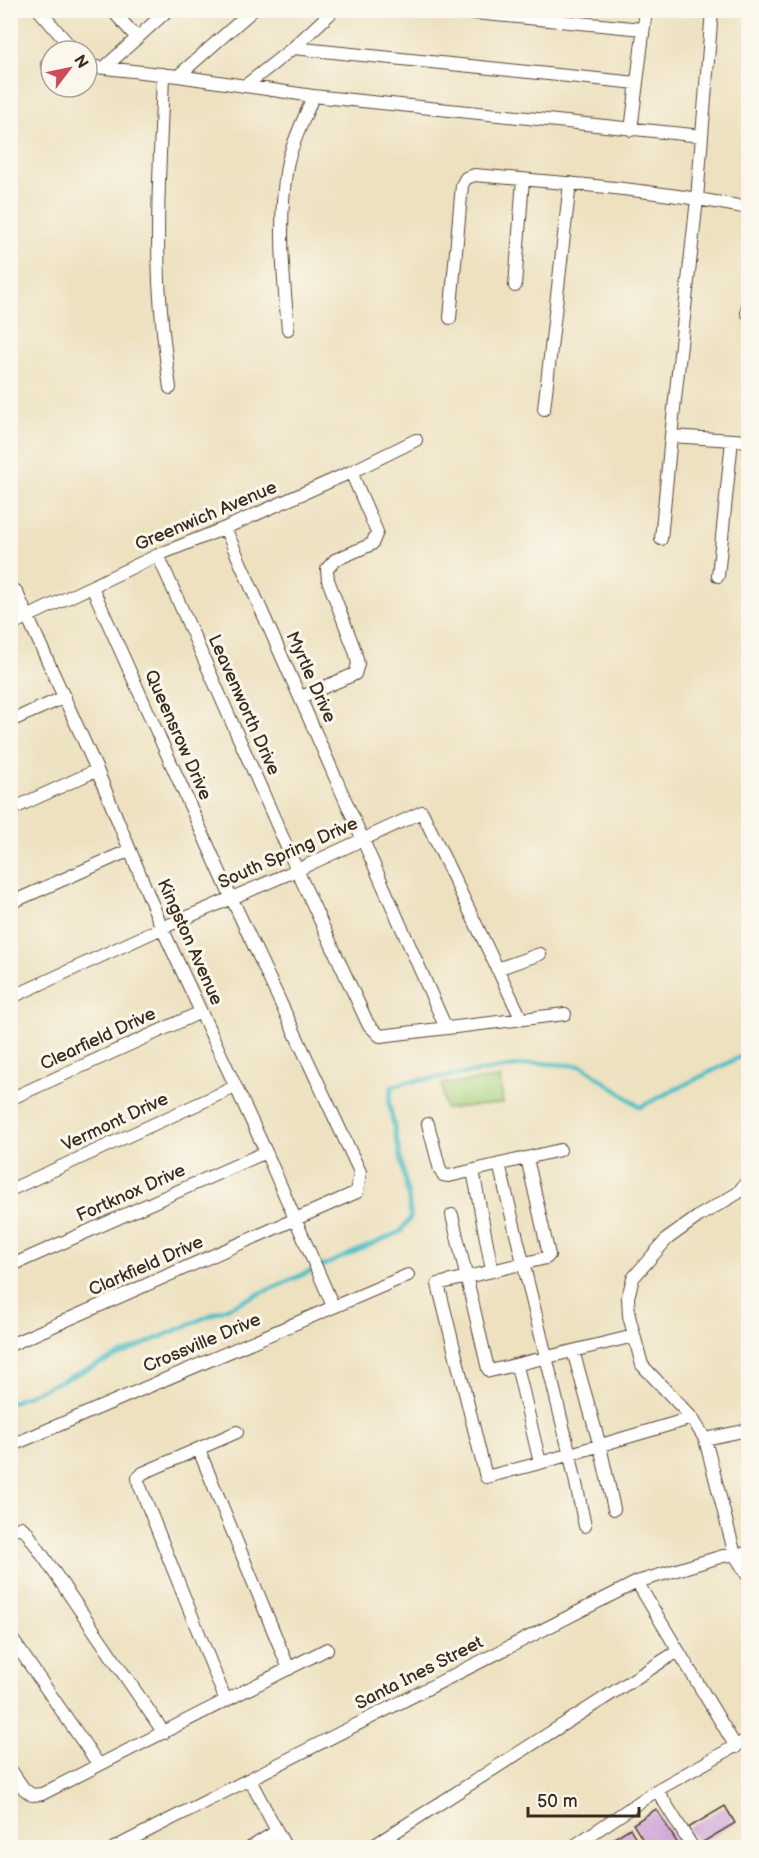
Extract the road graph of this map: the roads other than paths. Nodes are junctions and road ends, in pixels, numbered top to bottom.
1 (39, 10) edge
2 (112, 10) edge
3 (168, 10) edge
4 (253, 10) edge
5 (334, 10) edge
6 (442, 10) edge
7 (646, 10) edge
8 (712, 10) edge
9 (643, 29) junction
10 (137, 38) junction
11 (64, 39) edge
12 (293, 48) junction
13 (99, 67) edge
14 (105, 67) junction
15 (163, 74) junction
16 (178, 76) junction
17 (637, 83) junction
18 (245, 86) junction
19 (313, 96) junction
20 (631, 130) junction
21 (702, 136) junction
22 (523, 179) junction
23 (570, 183) junction
24 (697, 199) junction
25 (748, 208) edge
26 (515, 286) dead end
27 (450, 318) dead end
28 (288, 329) dead end
29 (170, 388) dead end
30 (544, 409) dead end
31 (671, 436) junction
32 (416, 440) dead end
33 (732, 440) junction
34 (748, 441) edge
35 (351, 472) junction
36 (225, 528) junction
37 (662, 539) dead end
38 (159, 555) junction
39 (718, 576) dead end
40 (92, 587) junction
41 (16, 591) dead end
42 (27, 617) junction
43 (10, 624) edge
44 (65, 697) junction
45 (301, 697) junction
46 (10, 721) edge
47 (97, 770) junction
48 (10, 810) edge
49 (362, 841) junction
50 (130, 850) junction
51 (297, 870) junction
52 (231, 897) junction
53 (10, 903) edge
54 (162, 928) junction
55 (540, 954) dead end
56 (497, 969) junction
57 (10, 998) edge
58 (201, 1012) junction
59 (565, 1014) dead end
60 (521, 1018) junction
61 (446, 1028) junction
62 (235, 1086) junction
63 (10, 1099) edge
64 (428, 1124) dead end
65 (560, 1150) dead end
66 (266, 1152) junction
67 (527, 1158) junction
68 (499, 1164) junction
69 (473, 1171) junction
70 (748, 1180) edge
71 (10, 1190) edge
72 (452, 1215) dead end
73 (296, 1219) junction
74 (523, 1263) junction
75 (10, 1266) edge
76 (492, 1270) junction
77 (408, 1275) dead end
78 (466, 1277) junction
79 (333, 1306) junction
80 (634, 1336) junction
81 (10, 1345) edge
82 (573, 1351) junction
83 (545, 1359) junction
84 (517, 1366) junction
85 (692, 1418) junction
86 (748, 1430) edge
87 (237, 1432) dead end
88 (705, 1439) junction
89 (10, 1446) edge
90 (600, 1446) junction
91 (199, 1450) junction
92 (570, 1455) junction
93 (540, 1463) junction
94 (614, 1509) dead end
95 (585, 1526) dead end
96 (10, 1530) edge
97 (748, 1553) edge
98 (735, 1556) junction
99 (748, 1576) edge
100 (636, 1582) junction
101 (10, 1636) edge
102 (327, 1649) dead end
103 (678, 1652) junction
104 (289, 1669) junction
105 (226, 1701) junction
106 (164, 1733) junction
107 (748, 1738) edge
108 (736, 1747) junction
109 (99, 1765) junction
110 (10, 1769) edge
111 (250, 1780) junction
112 (657, 1790) junction
113 (277, 1831) junction
114 (114, 1848) edge
115 (250, 1848) edge
116 (286, 1848) edge
117 (370, 1848) edge
118 (571, 1848) edge
119 (693, 1848) edge

1 - 11 street
2 - 10 street
3 - 10 street
4 - 16 street
5 - 12 street
6 - 9 street
7 - 9 street
8 - 21 street
9 - 17 street
10 - 14 street
12 - 17 street
12 - 18 street
13 - 14 street
14 - 15 street
15 - 16 street
15 - 29 street
16 - 18 street
17 - 20 street
18 - 19 street
19 - 20 street
19 - 28 street
20 - 21 street
21 - 24 street
22 - 23 street
22 - 26 street
22 - 27 street
23 - 24 street
23 - 30 street
24 - 25 street
24 - 31 street
31 - 33 street
31 - 37 street
32 - 35 street, Greenwich Avenue
33 - 34 street
33 - 39 street
35 - 36 street, Greenwich Avenue
35 - 45 street
36 - 38 street, Greenwich Avenue
36 - 45 street, Myrtle Drive
38 - 40 street, Greenwich Avenue
38 - 51 street, Leavenworth Drive
40 - 42 street, Greenwich Avenue
40 - 52 street, Queensrow Drive
41 - 42 street, Kingston Avenue
42 - 43 street, Greenwich Avenue
42 - 44 street, Kingston Avenue
44 - 46 street
44 - 47 street, Kingston Avenue
45 - 49 street, Myrtle Drive
47 - 48 street
47 - 50 street, Kingston Avenue
49 - 51 street, South Spring Drive
49 - 56 street, South Spring Drive
49 - 61 street, Myrtle Drive
50 - 53 street
50 - 54 street, Kingston Avenue
51 - 52 street, South Spring Drive
51 - 61 street, Leavenworth Drive
52 - 54 street, South Spring Drive
52 - 73 street, Queensrow Drive
54 - 57 street, South Spring Drive
54 - 58 street, Kingston Avenue
55 - 56 street
56 - 60 street, South Spring Drive
58 - 62 street, Kingston Avenue
58 - 63 street, Clearfield Drive
59 - 60 street
60 - 61 street
62 - 66 street, Kingston Avenue
62 - 71 street, Vermont Drive
64 - 69 street
65 - 67 street
66 - 73 street, Kingston Avenue
66 - 75 street, Fortknox Drive
67 - 68 street
67 - 74 street
68 - 69 street
68 - 74 street
69 - 76 street
70 - 80 street
72 - 78 street
73 - 79 street, Kingston Avenue
73 - 81 street, Clarkfield Drive
74 - 76 street
74 - 83 street
76 - 78 street
77 - 79 street, Crossville Drive
78 - 84 street
78 - 93 street
79 - 89 street, Crossville Drive
80 - 82 street
80 - 85 street
82 - 83 street
82 - 90 street
83 - 84 street
83 - 92 street
84 - 93 street
85 - 88 street
85 - 90 street
86 - 88 street
87 - 91 street
88 - 98 street
90 - 92 street
90 - 94 street
91 - 104 street
91 - 105 street
92 - 93 street
92 - 95 street
96 - 106 street
97 - 98 street, Santa Ines Street
98 - 99 street
98 - 100 street, Santa Ines Street
100 - 103 street
100 - 111 street, Santa Ines Street
101 - 109 street
102 - 104 street
103 - 108 street
103 - 117 street
104 - 105 street
105 - 106 street
106 - 109 street
107 - 108 street
108 - 112 street
109 - 110 street
111 - 113 street
111 - 114 street, Santa Ines Street
112 - 118 street
112 - 119 street
113 - 115 street
113 - 116 street

